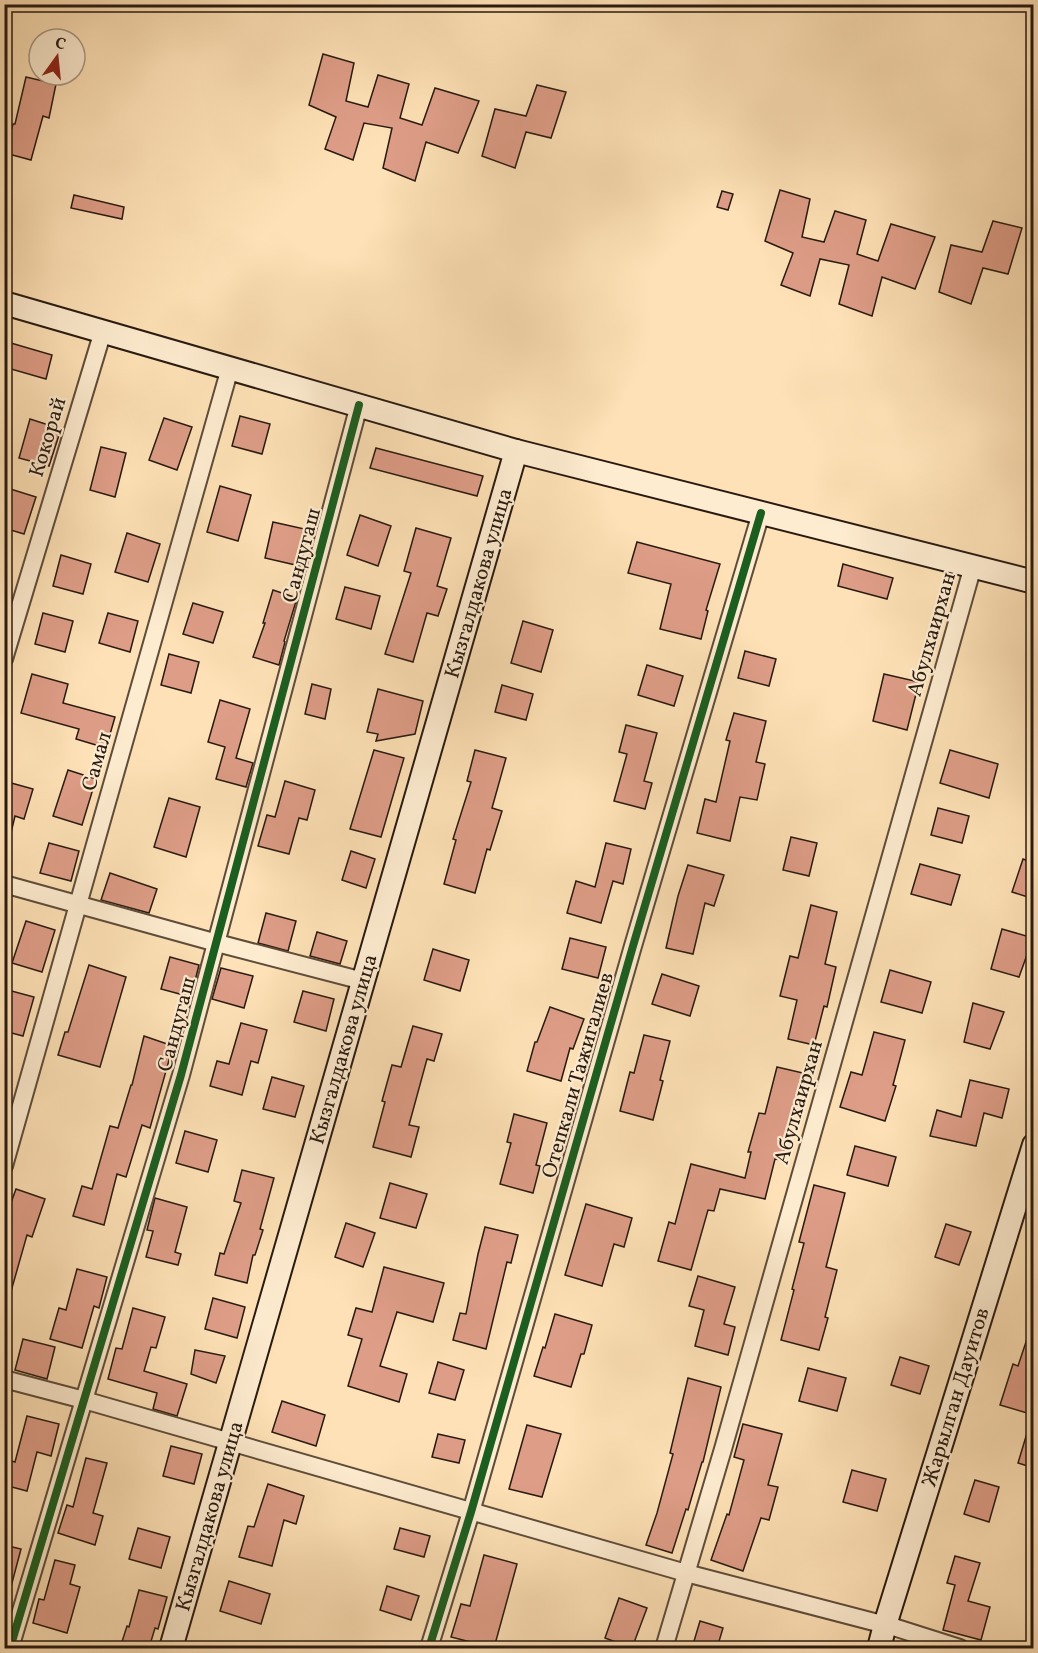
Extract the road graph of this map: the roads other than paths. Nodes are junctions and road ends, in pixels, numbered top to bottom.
1 (4, 303) edge
2 (103, 331) junction
3 (230, 368) junction
4 (359, 405) junction
5 (516, 450) junction
6 (761, 513) junction
7 (974, 566) junction
8 (1034, 582) edge
9 (4, 660) edge
10 (4, 884) edge
11 (79, 904) junction
12 (216, 943) junction
13 (363, 981) junction
14 (1034, 1145) edge
15 (4, 1166) edge
16 (4, 1379) edge
17 (84, 1400) junction
18 (229, 1443) junction
19 (471, 1512) junction
20 (686, 1573) junction
21 (885, 1625) junction
22 (10, 1648) edge
23 (171, 1648) edge
24 (429, 1648) edge
25 (664, 1648) edge
26 (879, 1648) edge
27 (960, 1648) edge

1 - 2 street
2 - 3 street
2 - 9 street, Кокорай
3 - 4 street
3 - 11 street, Самал
4 - 5 street
4 - 12 street, Сандугаш
5 - 6 street
5 - 13 street, Кызгалдакова улица
6 - 7 street
6 - 19 street, Отепкали Тажигалиев
7 - 8 street
7 - 20 street, Абулхаирхан
10 - 11 street
11 - 12 street
11 - 15 street, Самал
12 - 13 street
12 - 17 street, Сандугаш
13 - 18 street, Кызгалдакова улица
14 - 21 street, Жарылган Дауитов
16 - 17 street
17 - 18 street
17 - 22 street, Сандугаш
18 - 19 street
18 - 23 street, Кызгалдакова улица
19 - 20 street
19 - 24 street, Отепкали Тажигалиев
20 - 21 street
20 - 25 street, Абулхаирхан
21 - 26 street, Жарылган Дауитов
21 - 27 street

